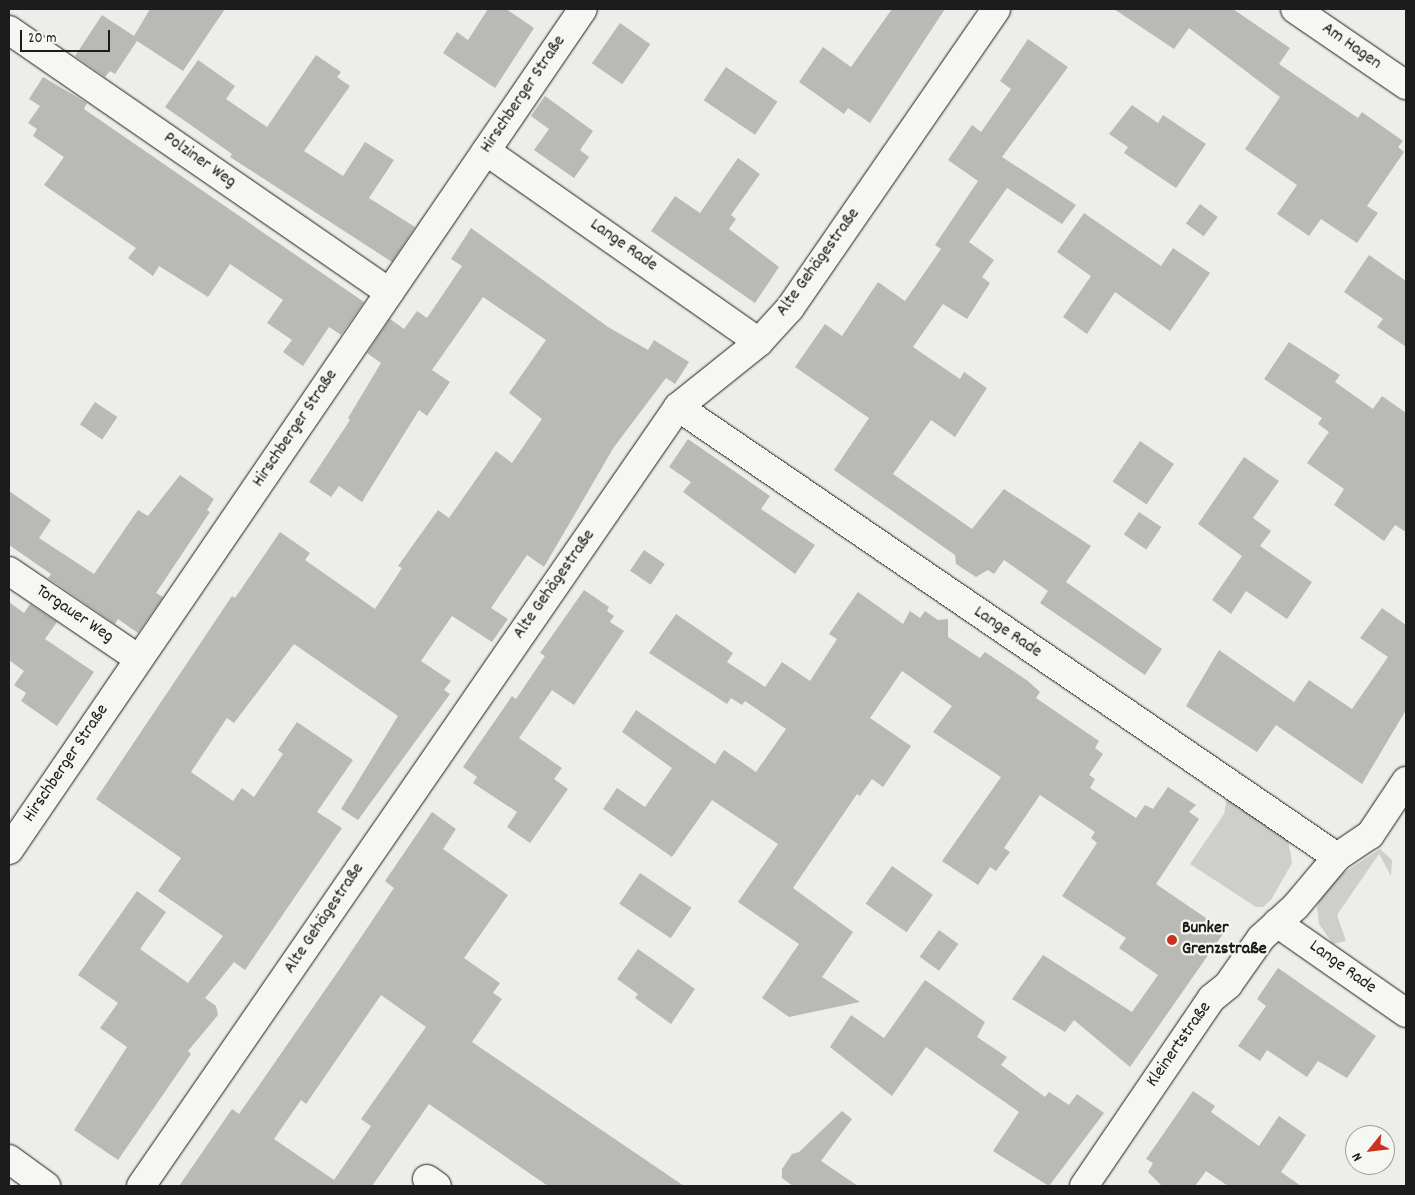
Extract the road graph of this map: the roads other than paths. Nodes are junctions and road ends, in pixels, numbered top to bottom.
1 (583, 9) edge
2 (996, 9) edge
3 (1295, 9) edge
4 (9, 30) edge
5 (1406, 85) edge
6 (486, 151) junction
7 (390, 292) junction
8 (759, 342) junction
9 (678, 407) junction
10 (9, 571) edge
11 (139, 659) junction
12 (1406, 781) edge
13 (9, 849) edge
14 (1337, 857) junction
15 (1277, 923) junction
16 (1406, 1014) edge
17 (9, 1159) edge
18 (46, 1186) edge
19 (141, 1186) edge
20 (1084, 1186) edge

1 - 6 street, Hirschberger Straße
2 - 8 street, Alte Gehägestraße
3 - 5 street, Am Hagen
4 - 7 street, Polziner Weg
6 - 7 street, Hirschberger Straße
6 - 8 street, Lange Rade
7 - 11 street, Hirschberger Straße
8 - 9 street, Alte Gehägestraße
9 - 14 street, Lange Rade
9 - 19 street, Alte Gehägestraße
10 - 11 street, Torgauer Weg
11 - 13 street, Hirschberger Straße
12 - 14 street, Kleinertstraße
14 - 15 street, Kleinertstraße
15 - 16 street, Lange Rade
15 - 20 street, Kleinertstraße
17 - 18 street

